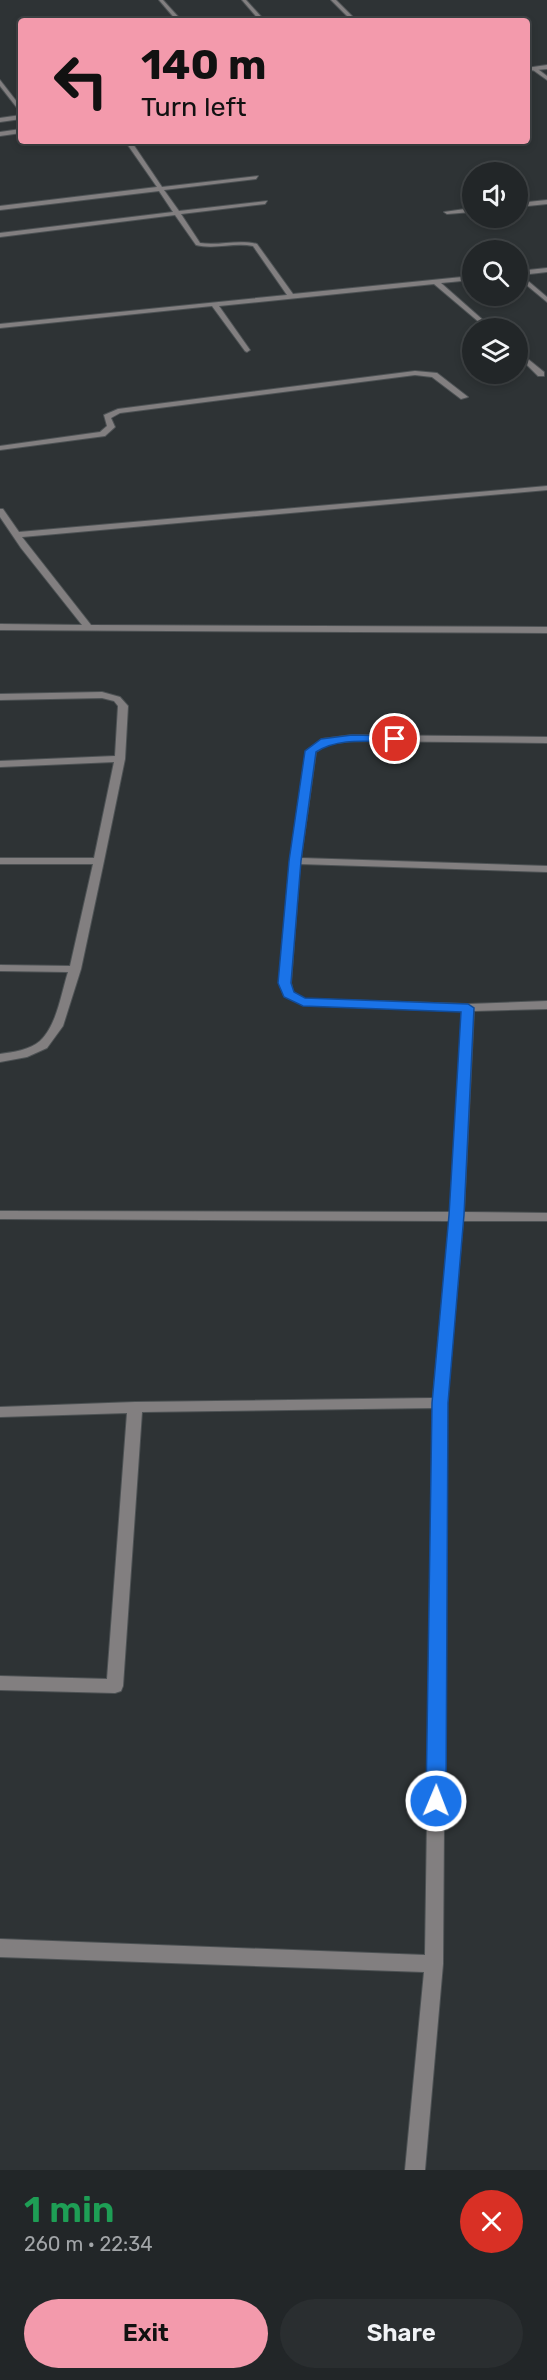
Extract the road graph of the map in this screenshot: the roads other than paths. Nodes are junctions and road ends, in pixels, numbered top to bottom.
1 (244, 0) edge
2 (333, 0) edge
3 (161, 1) edge
4 (177, 18) edge
5 (260, 18) edge
6 (352, 18) edge
7 (547, 67) edge
8 (535, 69) junction
9 (530, 70) edge
10 (547, 78) edge
11 (0, 81) edge
12 (18, 107) edge
13 (18, 117) edge
14 (0, 120) edge
15 (18, 131) edge
16 (0, 134) edge
17 (130, 144) edge
18 (256, 177) dead end
19 (160, 189) junction
20 (265, 202) dead end
21 (547, 202) edge
22 (528, 204) edge
23 (0, 208) edge
24 (462, 211) edge
25 (447, 212) dead end
26 (176, 213) junction
27 (0, 235) edge
28 (547, 270) edge
29 (528, 273) edge
30 (462, 279) edge
31 (436, 282) junction
32 (528, 283) edge
33 (291, 296) junction
34 (547, 300) edge
35 (214, 304) junction
36 (477, 318) edge
37 (0, 326) edge
38 (247, 350) dead end
39 (528, 362) edge
40 (541, 374) dead end
41 (464, 396) dead end
42 (0, 448) edge
43 (547, 488) edge
44 (0, 511) edge
45 (16, 535) junction
46 (87, 626) junction
47 (0, 627) edge
48 (547, 630) edge
49 (0, 697) edge
50 (547, 740) edge
51 (120, 759) junction
52 (0, 764) edge
53 (0, 861) edge
54 (99, 861) junction
55 (295, 861) junction
56 (547, 869) edge
57 (0, 968) edge
58 (75, 969) junction
59 (547, 1005) edge
60 (468, 1008) junction
61 (0, 1058) edge
62 (0, 1215) edge
63 (457, 1215) junction
64 (547, 1217) edge
65 (440, 1403) junction
66 (135, 1407) junction
67 (0, 1412) edge
68 (0, 1683) edge
69 (0, 1948) edge
70 (434, 1965) junction
71 (415, 2170) edge

1 - 5 street
2 - 6 street
3 - 4 street
7 - 8 street
8 - 9 street
8 - 10 street
11 - 12 street
13 - 14 street
15 - 16 street
17 - 19 street
18 - 19 street
19 - 23 street
19 - 26 street
20 - 26 street
21 - 22 street
24 - 25 street
26 - 27 street
26 - 33 street
28 - 29 street
30 - 31 street
31 - 33 street
31 - 36 street
32 - 34 street
33 - 35 street
35 - 37 street
35 - 38 street
39 - 40 street
41 - 42 street
43 - 45 street
44 - 45 street
45 - 46 street
46 - 47 street
46 - 48 street
49 - 51 street
50 - 55 street
51 - 52 street
51 - 54 street
53 - 54 street
54 - 58 street
55 - 56 street
55 - 60 street
57 - 58 street
58 - 61 street
59 - 60 street
60 - 63 street
62 - 63 street
63 - 64 street
63 - 65 street
65 - 66 street
65 - 70 street
66 - 67 street
66 - 68 street
69 - 70 street
70 - 71 street

